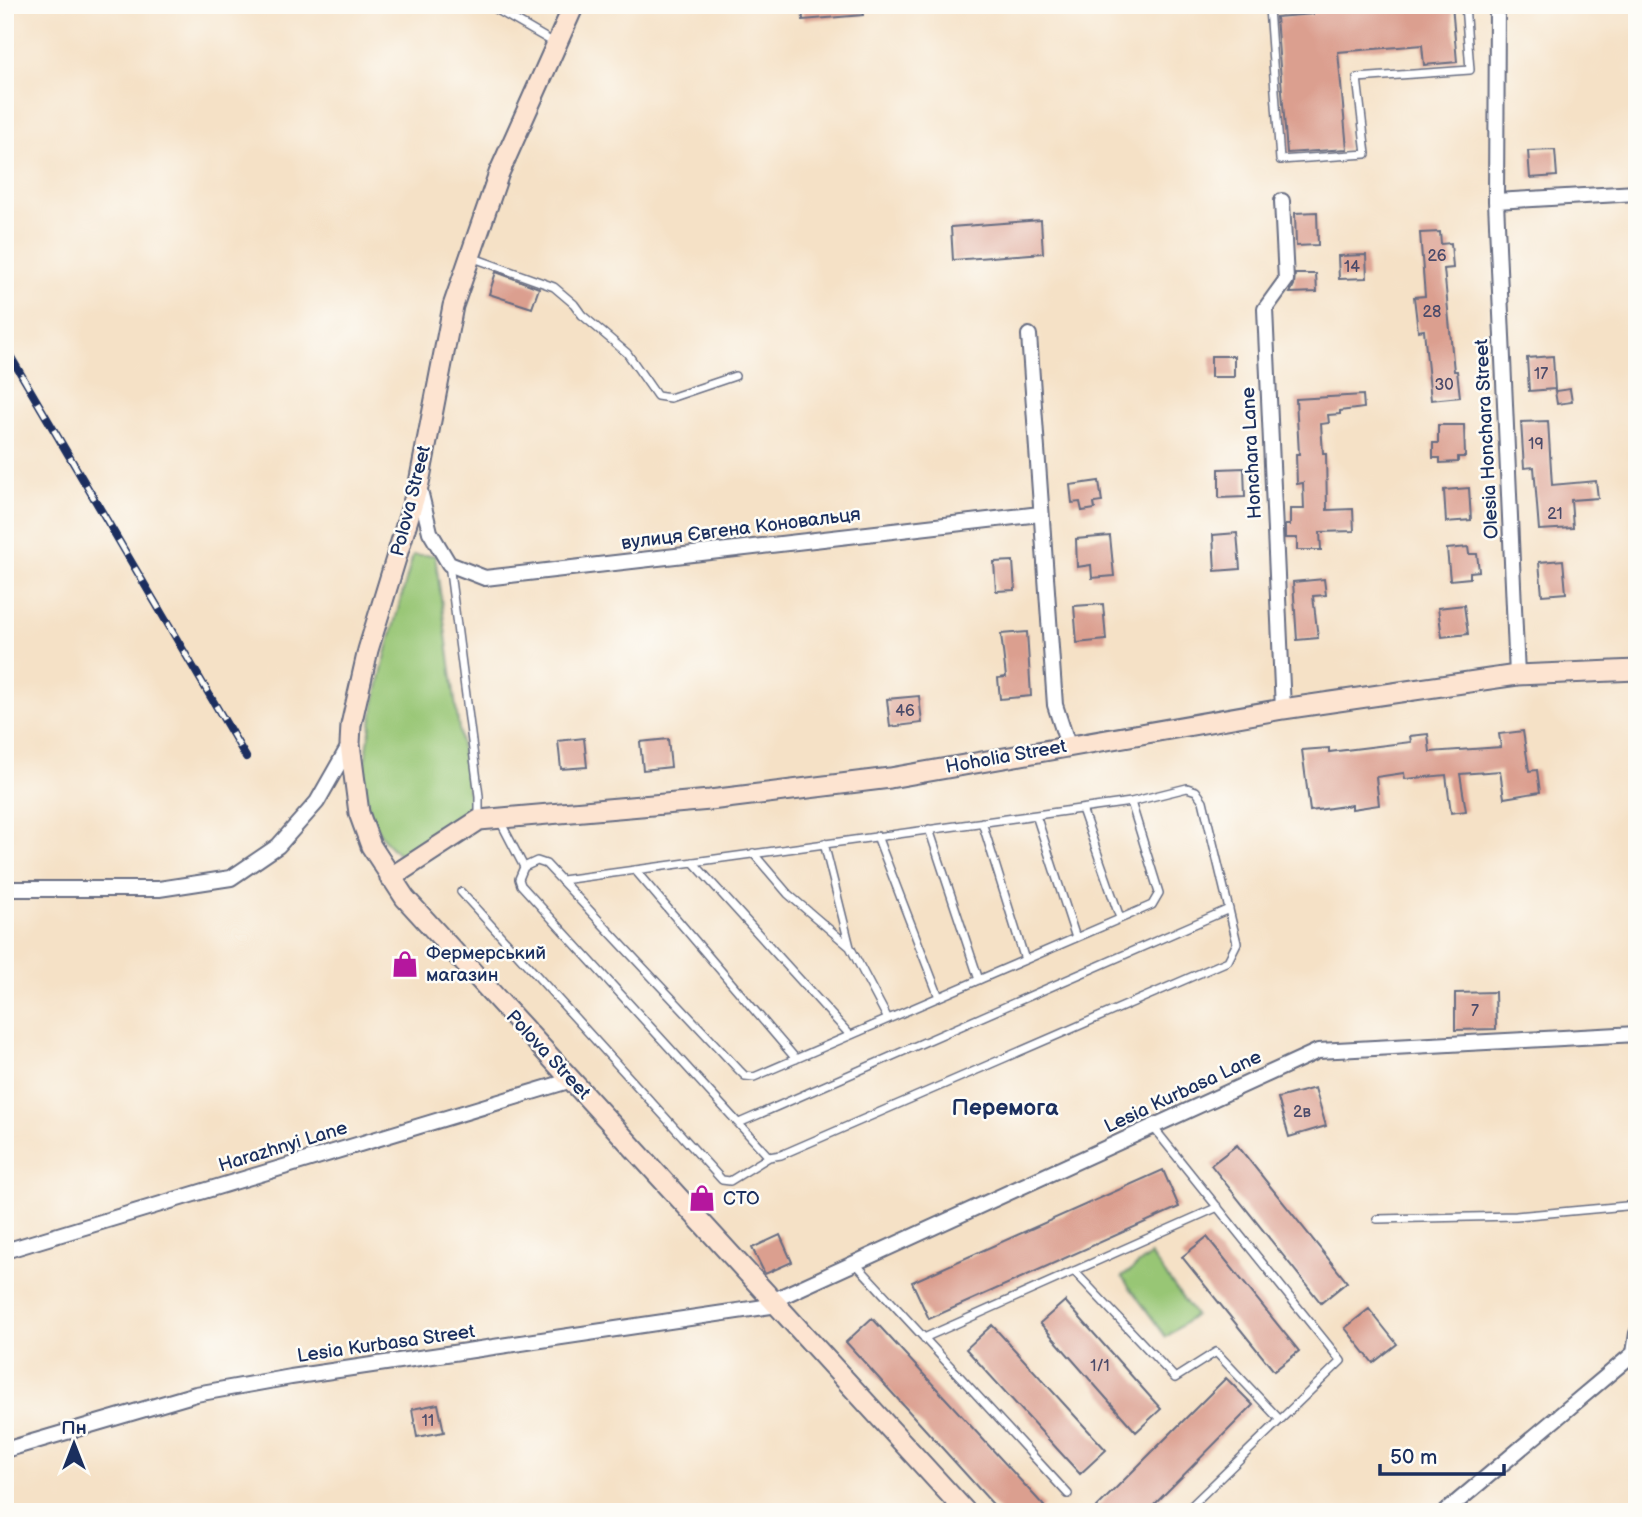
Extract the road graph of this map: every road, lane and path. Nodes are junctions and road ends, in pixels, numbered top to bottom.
1 (489, 5) edge
2 (574, 5) edge
3 (1302, 5) edge
4 (1465, 5) edge
5 (1497, 5) edge
6 (557, 44) junction
7 (1637, 193) edge
8 (1282, 201) dead end
9 (1496, 201) junction
10 (470, 257) junction
11 (1029, 335) dead end
12 (735, 376) dead end
13 (419, 484) junction
14 (1040, 514) junction
15 (449, 564) junction
16 (1637, 670) edge
17 (1517, 675) junction
18 (1283, 709) junction
19 (350, 744) junction
20 (1068, 745) junction
21 (1131, 802) junction
22 (1082, 809) junction
23 (1036, 815) junction
24 (489, 819) junction
25 (982, 822) junction
26 (929, 829) junction
27 (877, 836) junction
28 (824, 843) junction
29 (753, 853) junction
30 (693, 862) junction
31 (524, 867) junction
32 (635, 870) junction
33 (390, 878) junction
34 (562, 880) junction
35 (5, 889) edge
36 (461, 892) dead end
37 (1229, 909) junction
38 (1120, 918) junction
39 (1076, 938) junction
40 (850, 947) junction
41 (1025, 960) junction
42 (979, 980) junction
43 (939, 997) junction
44 (888, 1019) junction
45 (1637, 1034) edge
46 (850, 1035) junction
47 (796, 1059) junction
48 (572, 1080) junction
49 (739, 1123) junction
50 (1153, 1127) junction
51 (769, 1157) junction
52 (1637, 1205) edge
53 (1218, 1207) junction
54 (1377, 1219) dead end
55 (5, 1251) edge
56 (855, 1263) junction
57 (1074, 1271) junction
58 (776, 1303) junction
59 (1637, 1333) edge
60 (924, 1338) junction
61 (1280, 1420) junction
62 (5, 1451) edge
63 (1068, 1493) dead end
64 (966, 1512) edge
65 (1185, 1512) edge
66 (1445, 1512) edge

1 - 6 lane
2 - 6 street, Polova Street
3 - 4 lane
5 - 9 street, Olesia Honchara Street
6 - 10 street, Polova Street
7 - 9 street
8 - 18 street, Honchara Lane
9 - 17 street, Olesia Honchara Street
10 - 12 lane
10 - 13 street, Polova Street
11 - 14 street
13 - 15 street
13 - 19 street, Polova Street
14 - 15 street, вулиця Євгена Коновальця
14 - 20 street
15 - 24 lane
16 - 17 street, Hoholia Street
17 - 18 street, Hoholia Street
18 - 20 street, Hoholia Street
19 - 33 street, Polova Street
19 - 35 street
20 - 24 street, Hoholia Street
21 - 22 lane
21 - 37 lane
21 - 38 lane
22 - 23 lane
22 - 38 lane
23 - 25 lane
23 - 39 lane
24 - 31 lane
24 - 33 street, Hoholia Street
25 - 26 lane
25 - 41 lane
26 - 27 lane
26 - 42 lane
27 - 28 lane
27 - 43 lane
28 - 29 lane
28 - 40 lane
29 - 30 lane
29 - 40 lane
30 - 32 lane
30 - 46 lane
31 - 34 lane
31 - 49 lane
32 - 34 lane
32 - 47 lane
33 - 48 street, Polova Street
34 - 47 lane
36 - 51 lane
37 - 49 lane
37 - 51 lane
38 - 39 lane
39 - 41 lane
40 - 44 lane
41 - 42 lane
42 - 43 lane
43 - 44 lane
44 - 46 lane
45 - 50 street, Lesia Kurbasa Lane
46 - 47 lane
48 - 55 street, Harazhnyi Lane
48 - 58 street, Polova Street
49 - 51 lane
50 - 53 lane
50 - 56 street, Lesia Kurbasa Lane
52 - 54 lane
53 - 57 lane
53 - 61 lane
56 - 58 street, Lesia Kurbasa Lane
56 - 60 lane
57 - 60 lane
57 - 61 lane
58 - 62 street, Lesia Kurbasa Street
58 - 64 street, Polova Street
59 - 66 street
60 - 63 lane
61 - 65 lane

